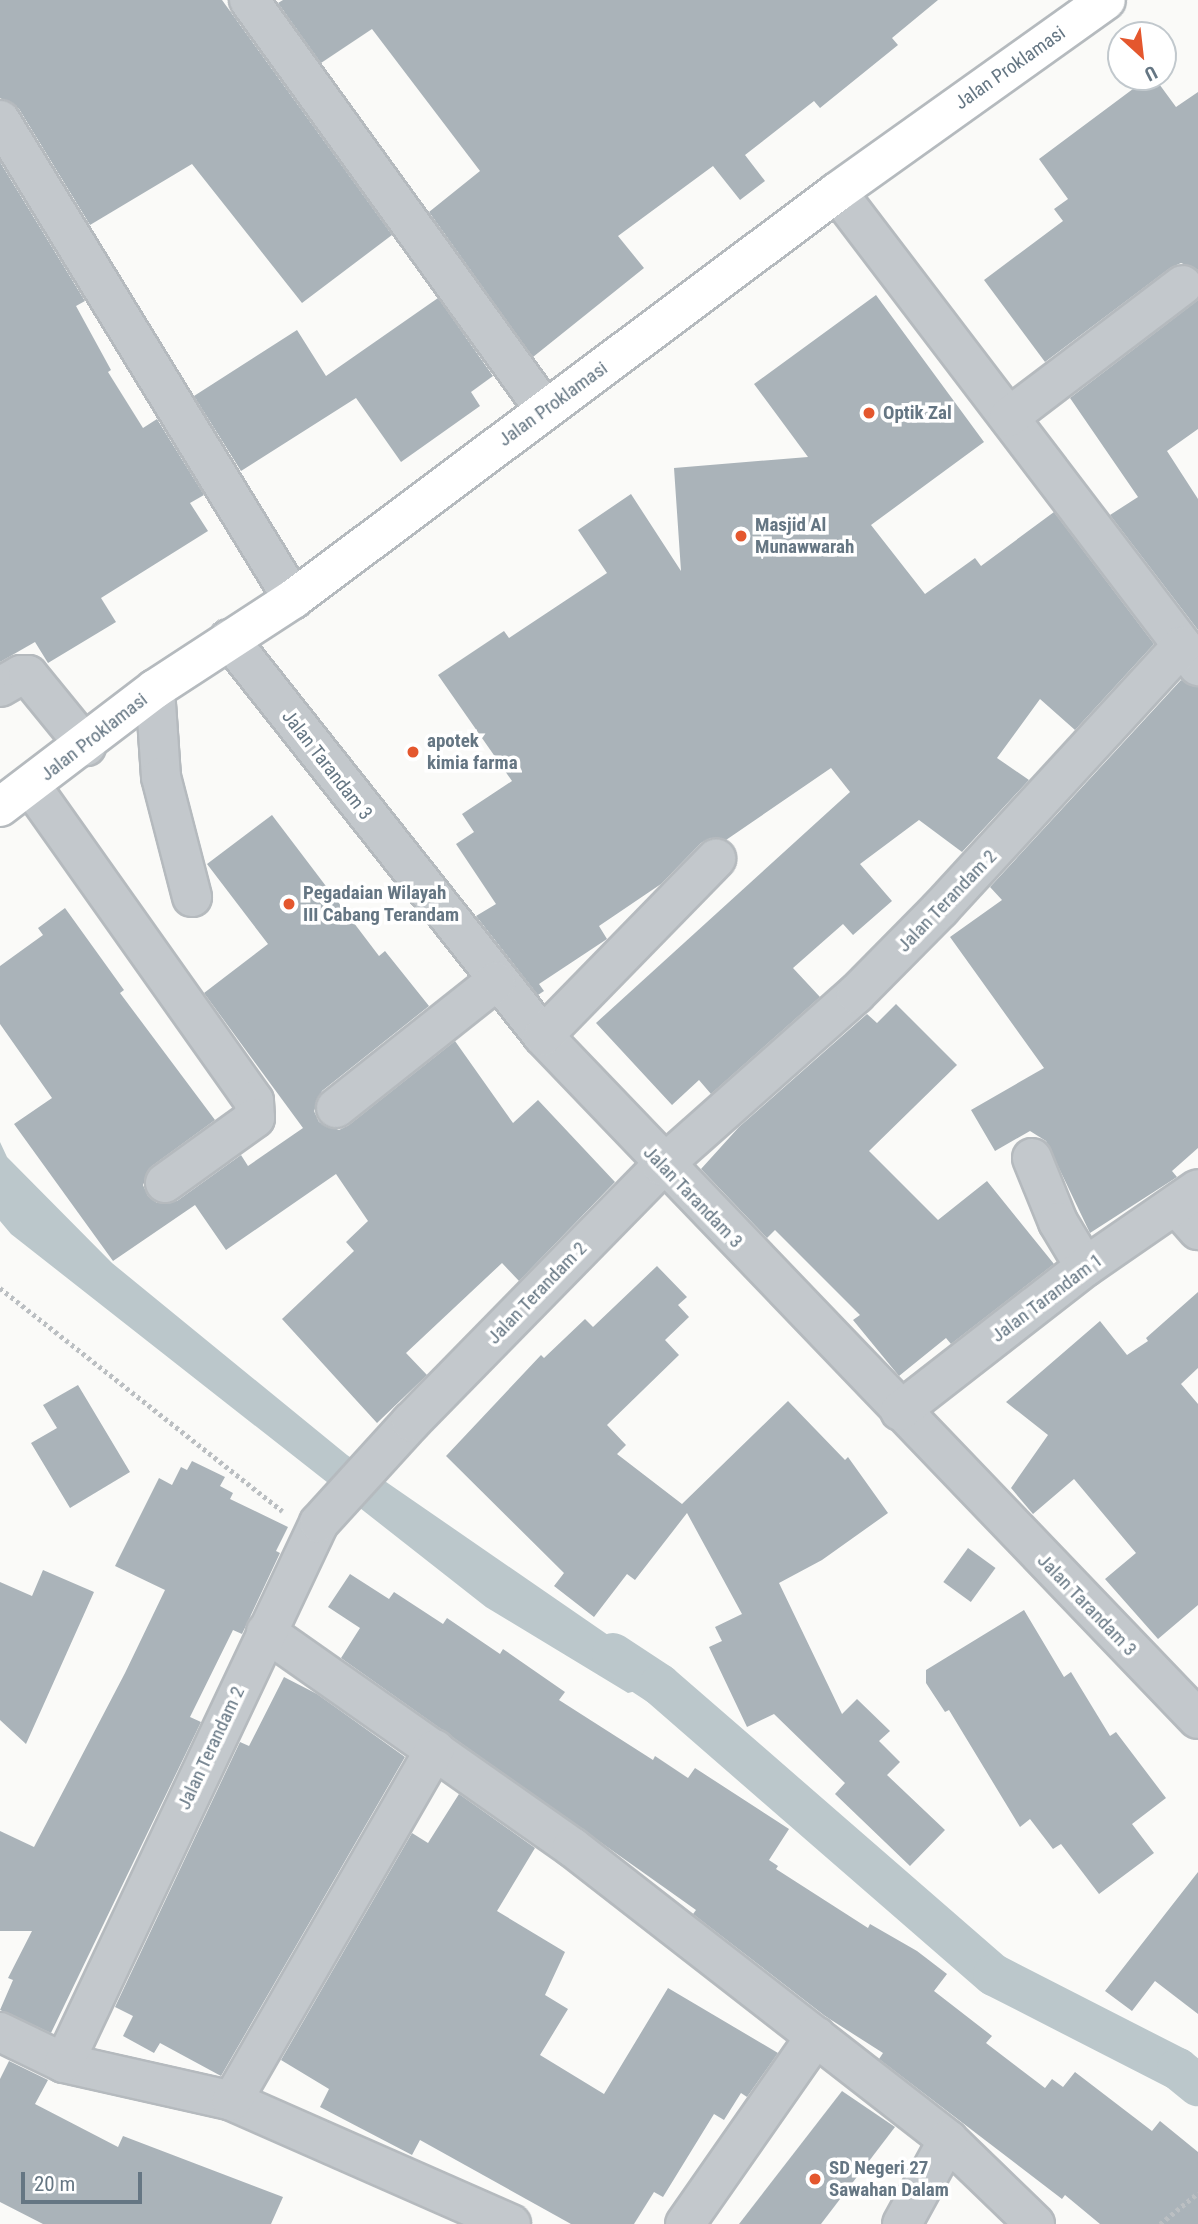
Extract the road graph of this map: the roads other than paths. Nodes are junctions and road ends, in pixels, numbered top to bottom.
1 (249, 0) edge
2 (1106, 0) edge
3 (0, 120) edge
4 (837, 192) junction
5 (1183, 285) dead end
6 (545, 410) junction
7 (1009, 417) junction
8 (293, 598) junction
9 (229, 639) junction
10 (1190, 657) edge
11 (0, 687) edge
12 (155, 689) junction
13 (86, 746) junction
14 (31, 786) junction
15 (0, 807) edge
16 (716, 859) dead end
17 (192, 897) dead end
18 (496, 981) junction
19 (543, 1036) junction
20 (335, 1108) dead end
21 (1032, 1158) dead end
22 (662, 1166) junction
23 (165, 1183) dead end
24 (1191, 1208) edge
25 (1085, 1267) junction
26 (900, 1412) junction
27 (266, 1632) junction
28 (1195, 1710) edge
29 (435, 1749) junction
30 (0, 2032) edge
31 (816, 2036) junction
32 (64, 2063) junction
33 (232, 2101) junction
34 (948, 2140) junction
35 (511, 2224) edge
36 (685, 2224) edge
37 (902, 2224) edge
38 (1035, 2224) edge

1 - 6 street
2 - 4 main road, Jalan Proklamasi
3 - 8 street
4 - 6 main road, Jalan Proklamasi
4 - 7 street
5 - 7 street
6 - 8 main road, Jalan Proklamasi
7 - 10 street
8 - 9 main road, Jalan Proklamasi
9 - 12 main road, Jalan Proklamasi
9 - 18 street, Jalan Tarandam 3
10 - 22 street, Jalan Terandam 2
11 - 13 street
12 - 13 main road, Jalan Proklamasi
12 - 17 street
13 - 14 main road, Jalan Proklamasi
14 - 15 main road, Jalan Proklamasi
14 - 23 street
16 - 19 street
18 - 19 street, Jalan Tarandam 3
18 - 20 street
19 - 22 street, Jalan Tarandam 3
21 - 25 street
22 - 26 street, Jalan Tarandam 3
22 - 27 street, Jalan Terandam 2
24 - 25 street, Jalan Tarandam 1
25 - 26 street, Jalan Tarandam 1
26 - 28 street, Jalan Tarandam 3
27 - 29 street
27 - 32 street, Jalan Terandam 2
29 - 31 street
29 - 33 street
30 - 32 street
31 - 34 street
31 - 36 street
32 - 33 street
33 - 35 street
34 - 37 street
34 - 38 street

